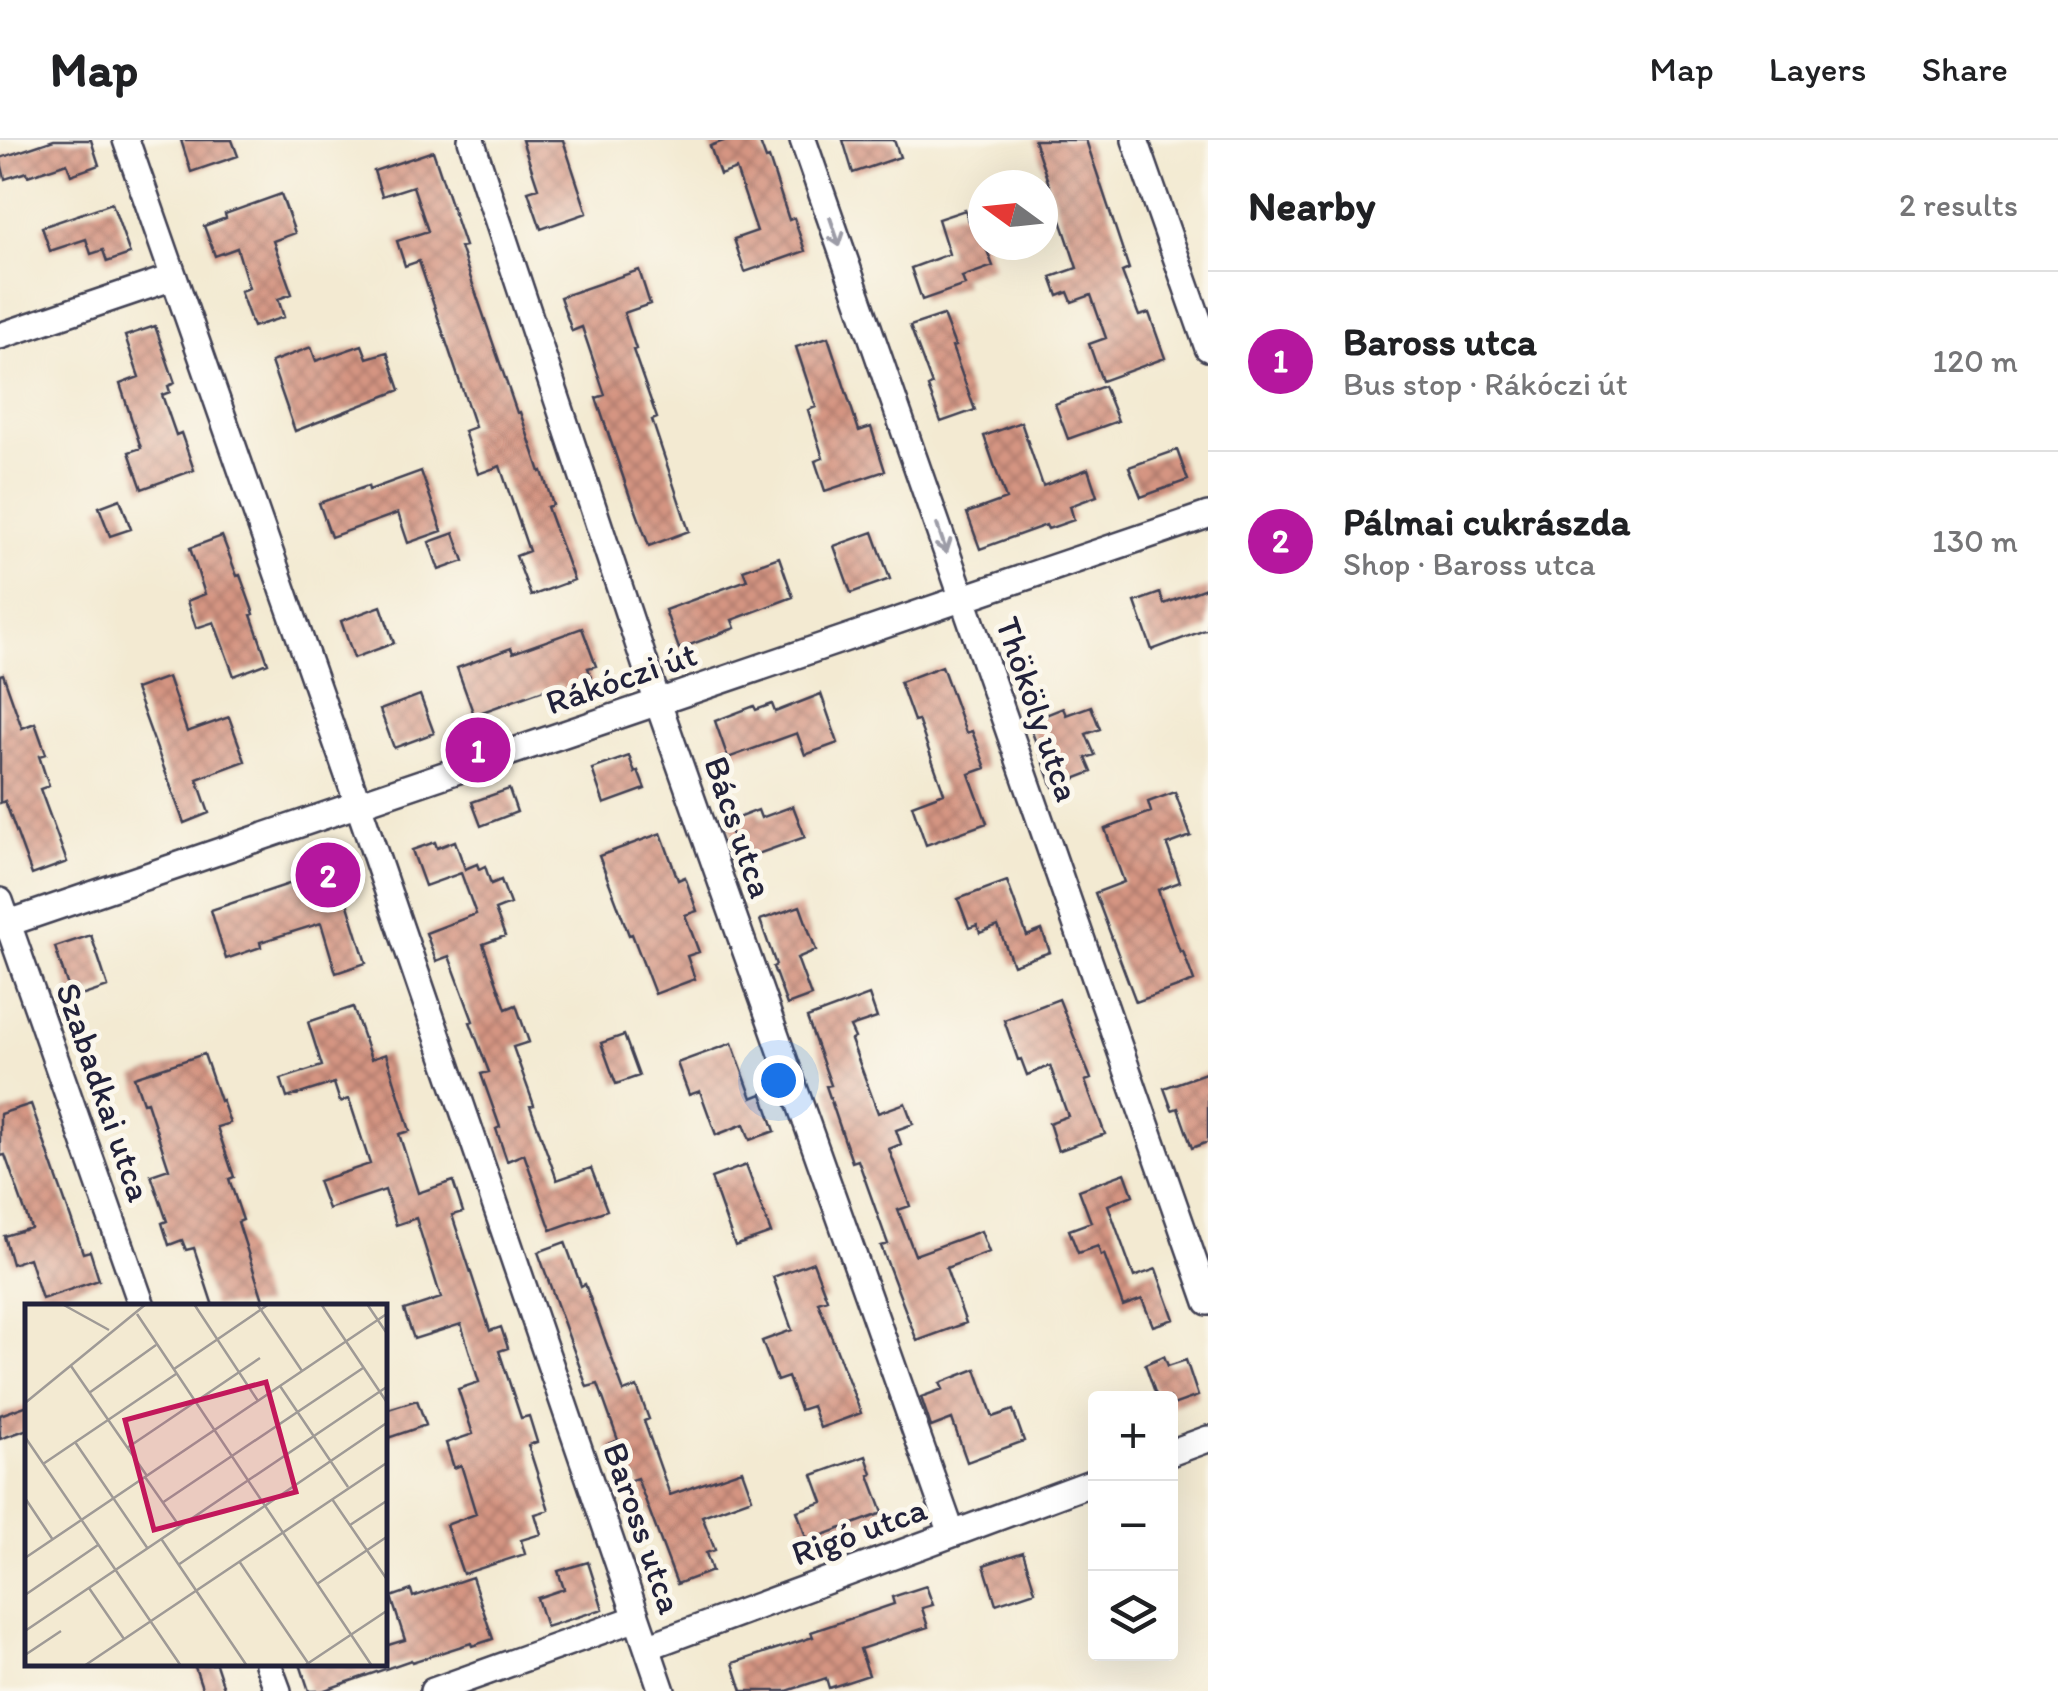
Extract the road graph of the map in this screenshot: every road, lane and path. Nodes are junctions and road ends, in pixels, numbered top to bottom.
1 (126, 140) edge
2 (471, 140) edge
3 (803, 140) edge
4 (1134, 140) edge
5 (174, 278) junction
6 (0, 336) edge
7 (1208, 348) edge
8 (1208, 515) edge
9 (962, 599) junction
10 (658, 703) junction
11 (358, 804) junction
12 (3, 916) edge
13 (1208, 1302) edge
14 (141, 1304) edge
15 (1208, 1439) edge
16 (1178, 1450) edge
17 (1093, 1481) edge
18 (952, 1534) junction
19 (637, 1618) junction
20 (647, 1647) junction
21 (269, 1666) edge
22 (278, 1691) edge
23 (433, 1691) edge
24 (662, 1691) edge

1 - 5 street, Baross utca
2 - 10 street, Bács utca
3 -> 9 street, Thököly utca
4 - 7 street
5 - 6 street
5 - 11 street, Baross utca
8 - 9 street, Rákóczi út
9 - 10 street, Rákóczi út
9 - 13 street, Thököly utca
10 - 11 street, Rákóczi út
10 - 18 street, Bács utca
11 - 12 street, Rákóczi út
11 - 19 street, Baross utca
12 - 14 street, Szabadkai utca
15 - 16 street
17 - 18 street, Rigó utca
18 - 20 street, Rigó utca
19 - 20 street, Baross utca
19 - 23 street
20 - 24 street, Baross utca
21 - 22 street

